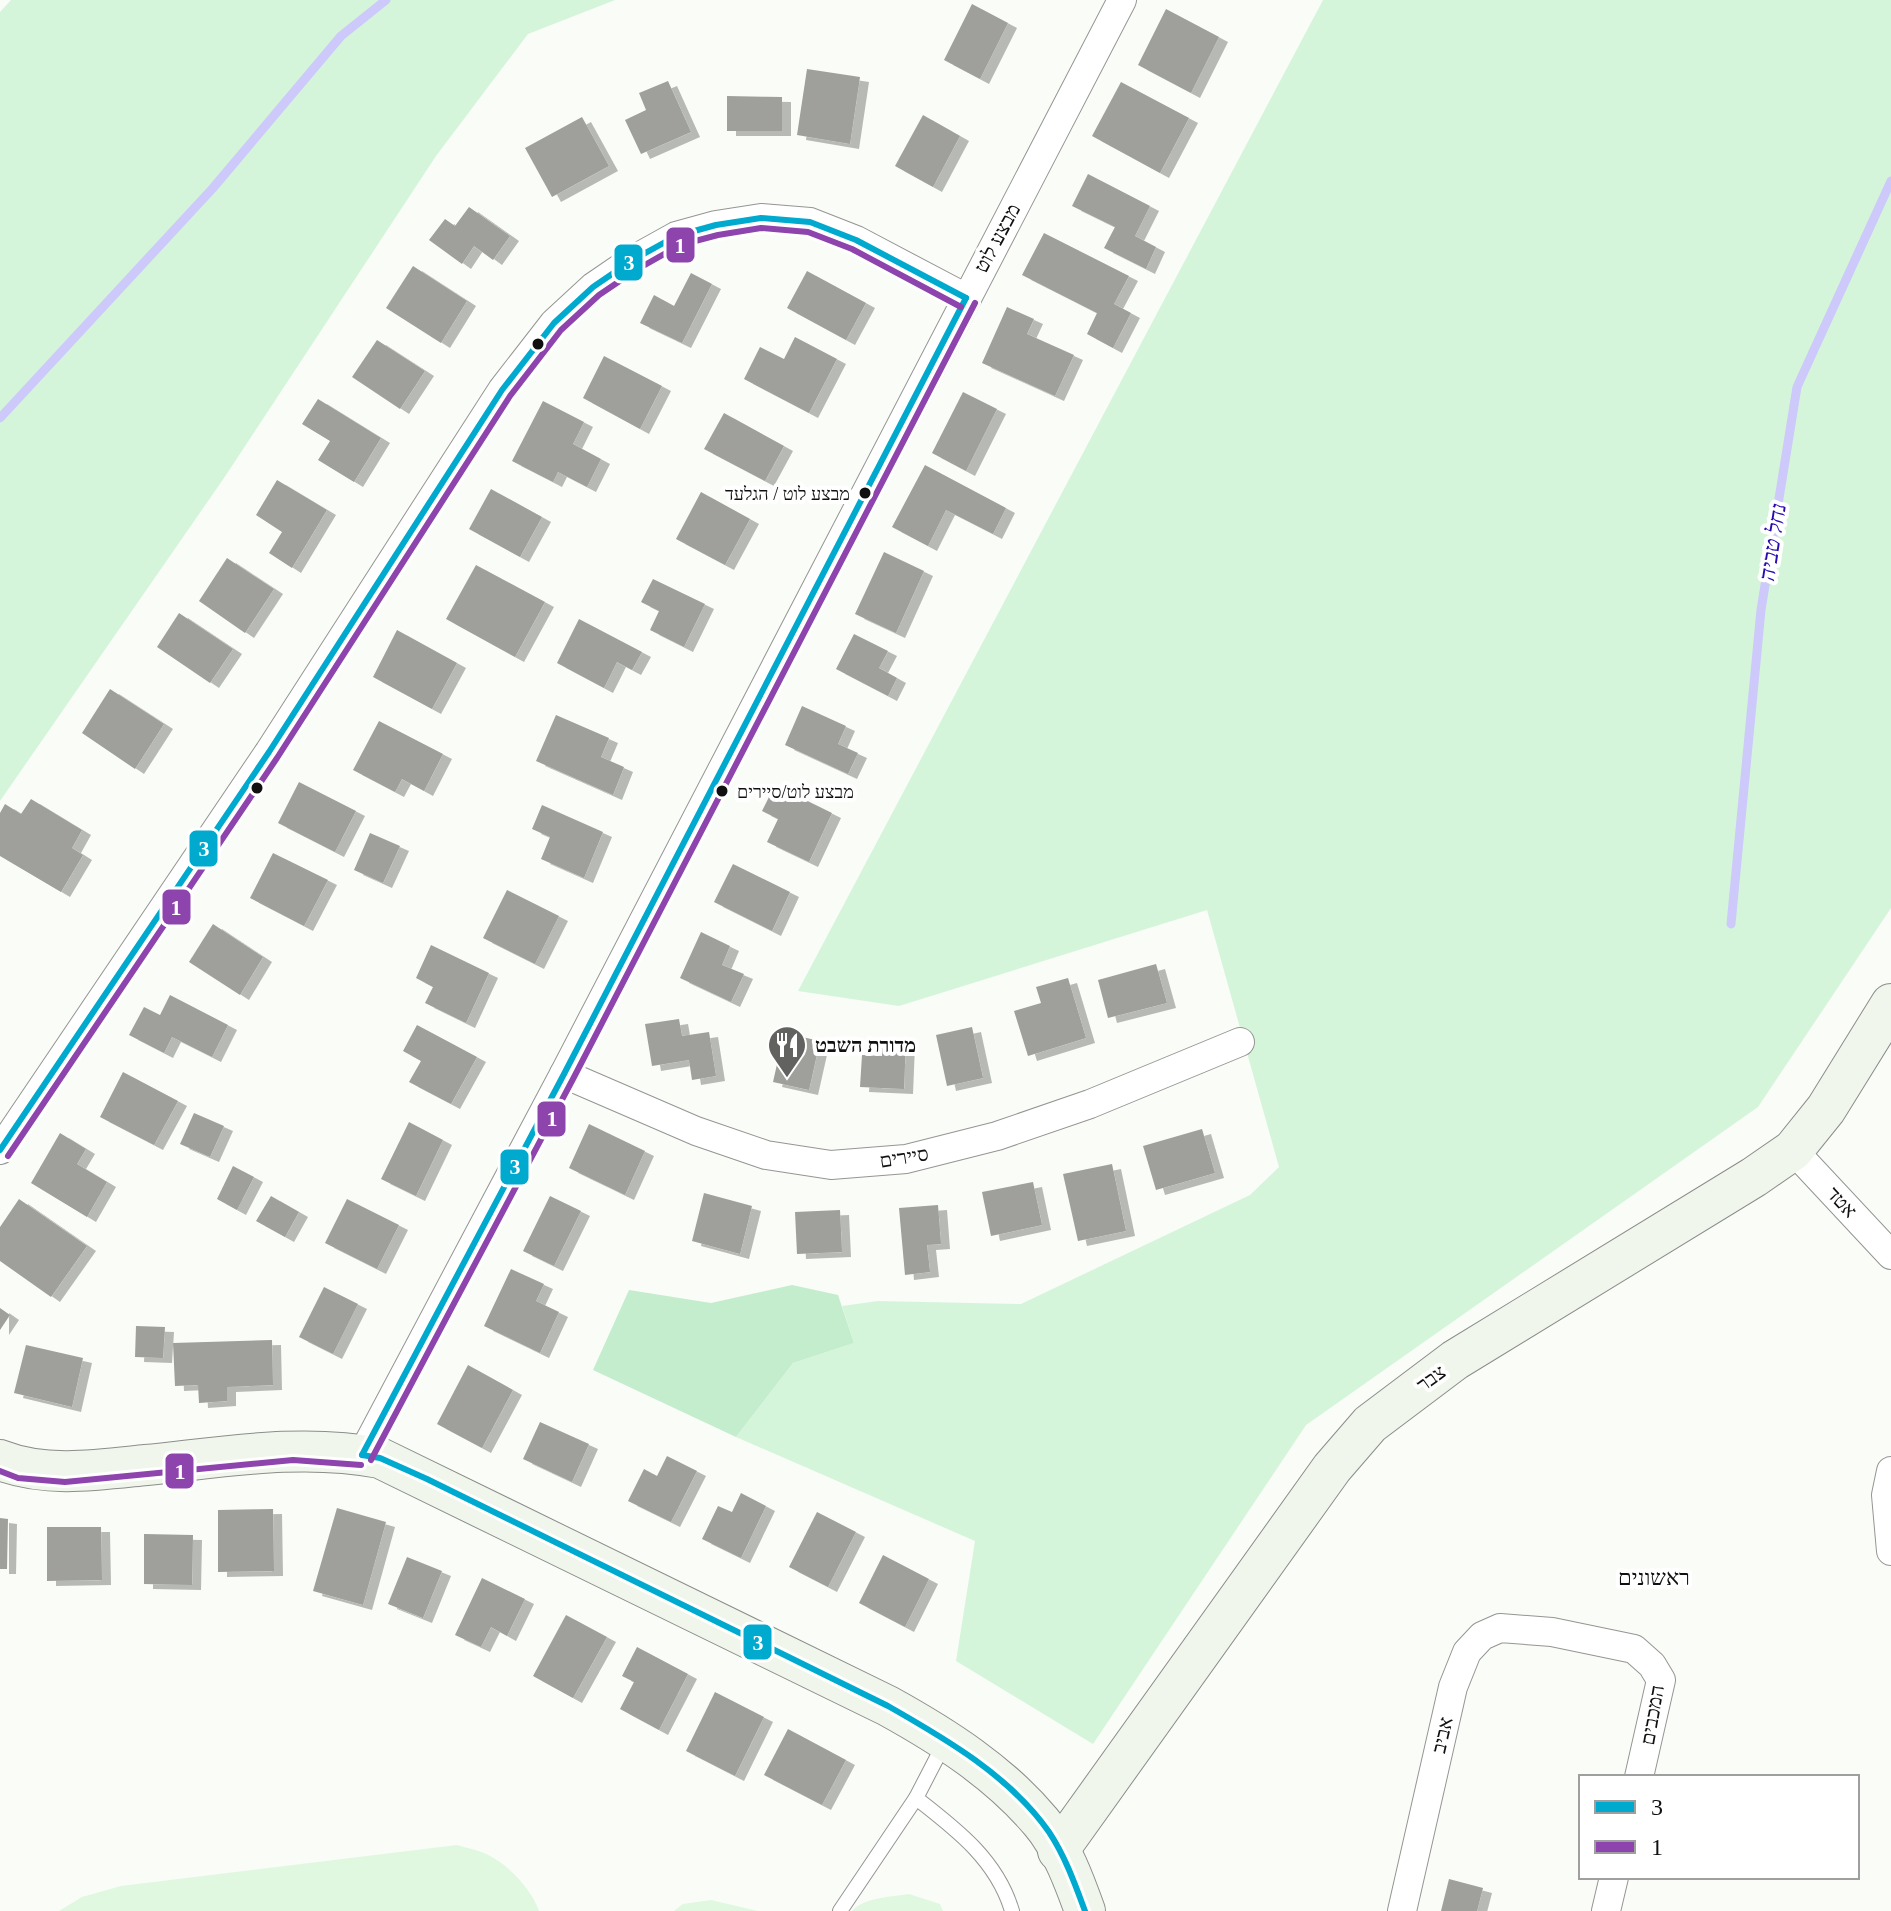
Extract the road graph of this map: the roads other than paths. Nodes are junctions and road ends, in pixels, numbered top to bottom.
1 (1122, 0) edge
2 (966, 298) junction
3 (1891, 1004) edge
4 (1240, 1042) dead end
5 (564, 1074) junction
6 (0, 1150) edge
7 (1793, 1150) junction
8 (1891, 1255) edge
9 (362, 1455) junction
10 (0, 1460) edge
11 (1891, 1471) edge
12 (1891, 1551) edge
13 (1552, 1632) joint
14 (946, 1739) junction
15 (1640, 1775) edge
16 (916, 1798) junction
17 (1058, 1851) junction
18 (1614, 1879) edge
19 (840, 1911) edge
20 (1012, 1911) edge
21 (1085, 1911) edge
22 (1402, 1911) edge
23 (1606, 1911) edge

1 - 2 street, מבצע לוט
2 - 5 street, מבצע לוט
2 - 6 street
3 - 7 street, צבר
4 - 5 street, סיירים
5 - 9 street, מבצע לוט
7 - 8 street, אטד
7 - 17 street, צבר
9 - 10 street
9 - 14 street
11 - 12 street
13 - 15 street, המכבים
13 - 22 street, אביב
14 - 16 lane
14 - 17 street
16 - 19 lane
16 - 20 lane
17 - 21 street
18 - 23 street

